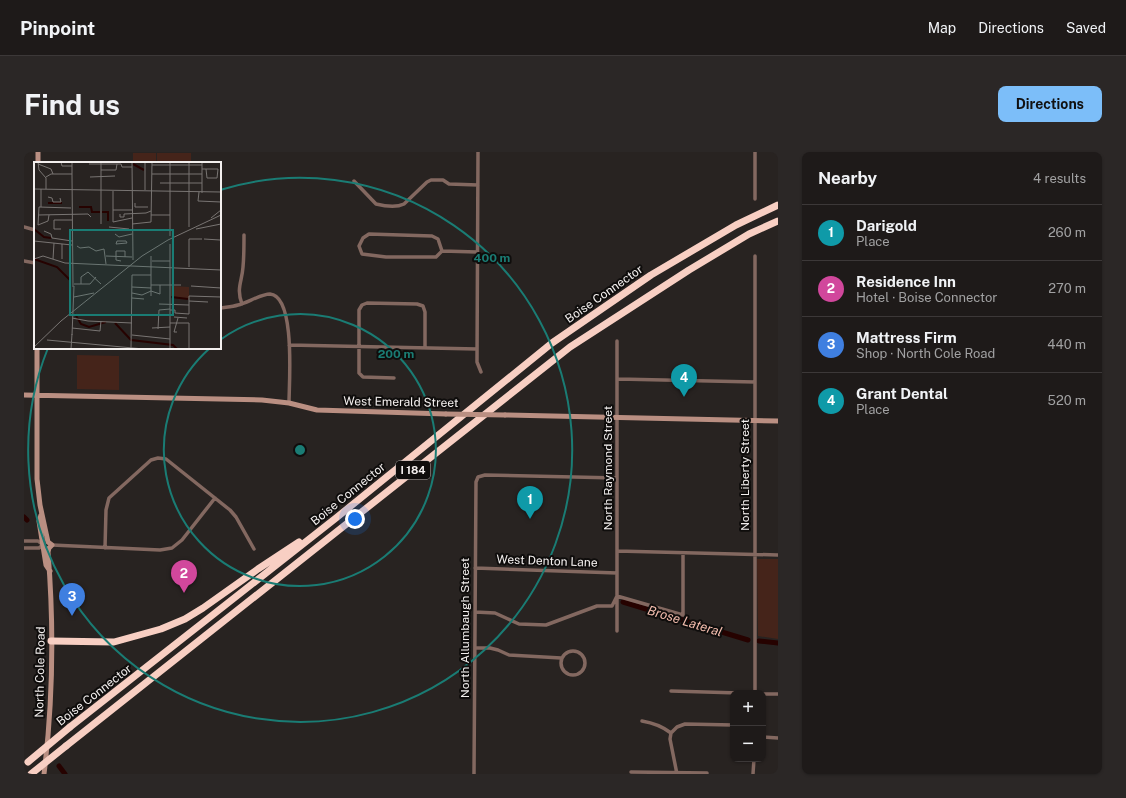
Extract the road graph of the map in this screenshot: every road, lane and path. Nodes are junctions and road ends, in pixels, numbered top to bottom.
1 (478, 152) edge
2 (755, 152) edge
3 (354, 181) dead end
4 (478, 185) junction
5 (755, 199) dead end
6 (778, 205) edge
7 (778, 221) edge
8 (24, 228) edge
9 (34, 230) edge
10 (244, 235) dead end
11 (442, 251) junction
12 (477, 252) junction
13 (755, 256) dead end
14 (24, 261) edge
15 (34, 263) edge
16 (242, 304) junction
17 (221, 308) edge
18 (618, 341) dead end
19 (289, 345) junction
20 (359, 347) junction
21 (425, 348) junction
22 (37, 349) edge
23 (477, 349) junction
24 (481, 372) dead end
25 (394, 378) dead end
26 (618, 379) junction
27 (755, 382) junction
28 (24, 395) edge
29 (36, 395) junction
30 (289, 403) junction
31 (618, 417) junction
32 (755, 420) junction
33 (778, 421) edge
34 (618, 478) junction
35 (215, 498) junction
36 (42, 514) junction
37 (336, 518) junction
38 (24, 541) edge
39 (43, 545) junction
40 (52, 545) junction
41 (24, 548) edge
42 (105, 548) junction
43 (254, 549) dead end
44 (617, 551) junction
45 (683, 553) junction
46 (754, 554) junction
47 (778, 555) edge
48 (475, 568) junction
49 (50, 571) junction
50 (617, 573) junction
51 (617, 596) junction
52 (475, 612) junction
53 (617, 631) dead end
54 (51, 642) junction
55 (475, 648) junction
56 (561, 658) junction
57 (755, 690) edge
58 (671, 691) dead end
59 (730, 693) edge
60 (766, 694) edge
61 (778, 694) edge
62 (642, 721) dead end
63 (730, 725) edge
64 (671, 733) junction
65 (766, 737) edge
66 (778, 738) edge
67 (754, 762) edge
68 (26, 763) edge
69 (631, 772) dead end
70 (677, 773) edge
71 (707, 773) edge
72 (31, 774) edge
73 (44, 774) edge
74 (474, 774) edge
75 (754, 774) edge

1 - 4 street
2 - 5 street
3 - 4 street
4 - 12 street
6 - 37 highway, Boise Connector / I 184
7 - 72 highway, Boise Connector / I 184, bridge
8 - 9 street
10 - 16 street
11 - 11 street
11 - 12 street
12 - 23 street
13 - 27 street, North Liberty Street
14 - 15 street
16 - 17 street
16 - 19 street
18 - 26 street, North Raymond Street
19 - 20 street
19 - 30 street
20 - 21 street
20 - 21 street
20 - 25 street
21 - 23 street
22 - 29 main road, North Cole Road
23 - 24 street
26 - 27 street
26 - 31 street, North Raymond Street
27 - 32 street, North Liberty Street
28 - 29 main road, West Emerald Street
29 - 30 main road, West Emerald Street
29 - 36 main road, North Cole Road
30 - 31 main road, West Emerald Street, bridge
31 - 32 main road, West Emerald Street
31 - 34 street, North Raymond Street
32 - 33 main road, West Emerald Street
32 - 46 street, North Liberty Street
34 - 44 street, North Raymond Street
34 - 48 street, North Allumbaugh Street
35 - 42 street
35 - 42 street
35 - 43 street
36 - 39 main road, North Cole Road
36 - 40 main road, North Cole Road
37 - 54 highway
37 - 68 highway, Boise Connector / I 184, bridge
38 - 39 street
39 - 41 street
39 - 49 main road, North Cole Road
40 - 42 street
40 - 49 main road, North Cole Road
44 - 45 street
44 - 50 street, North Raymond Street
45 - 46 street
45 - 51 street
46 - 47 street
46 - 57 street, North Liberty Street
48 - 50 street, West Denton Lane
48 - 52 street, North Allumbaugh Street
49 - 54 main road, North Cole Road
50 - 51 street, North Raymond Street
51 - 52 street
51 - 53 street, North Raymond Street
52 - 55 street, North Allumbaugh Street
54 - 73 main road, North Cole Road
55 - 56 street
55 - 74 street, North Allumbaugh Street
56 - 56 street
58 - 59 street
60 - 61 street
62 - 64 street
63 - 64 street
64 - 70 street
65 - 66 street
67 - 75 street
69 - 70 street
70 - 71 street

